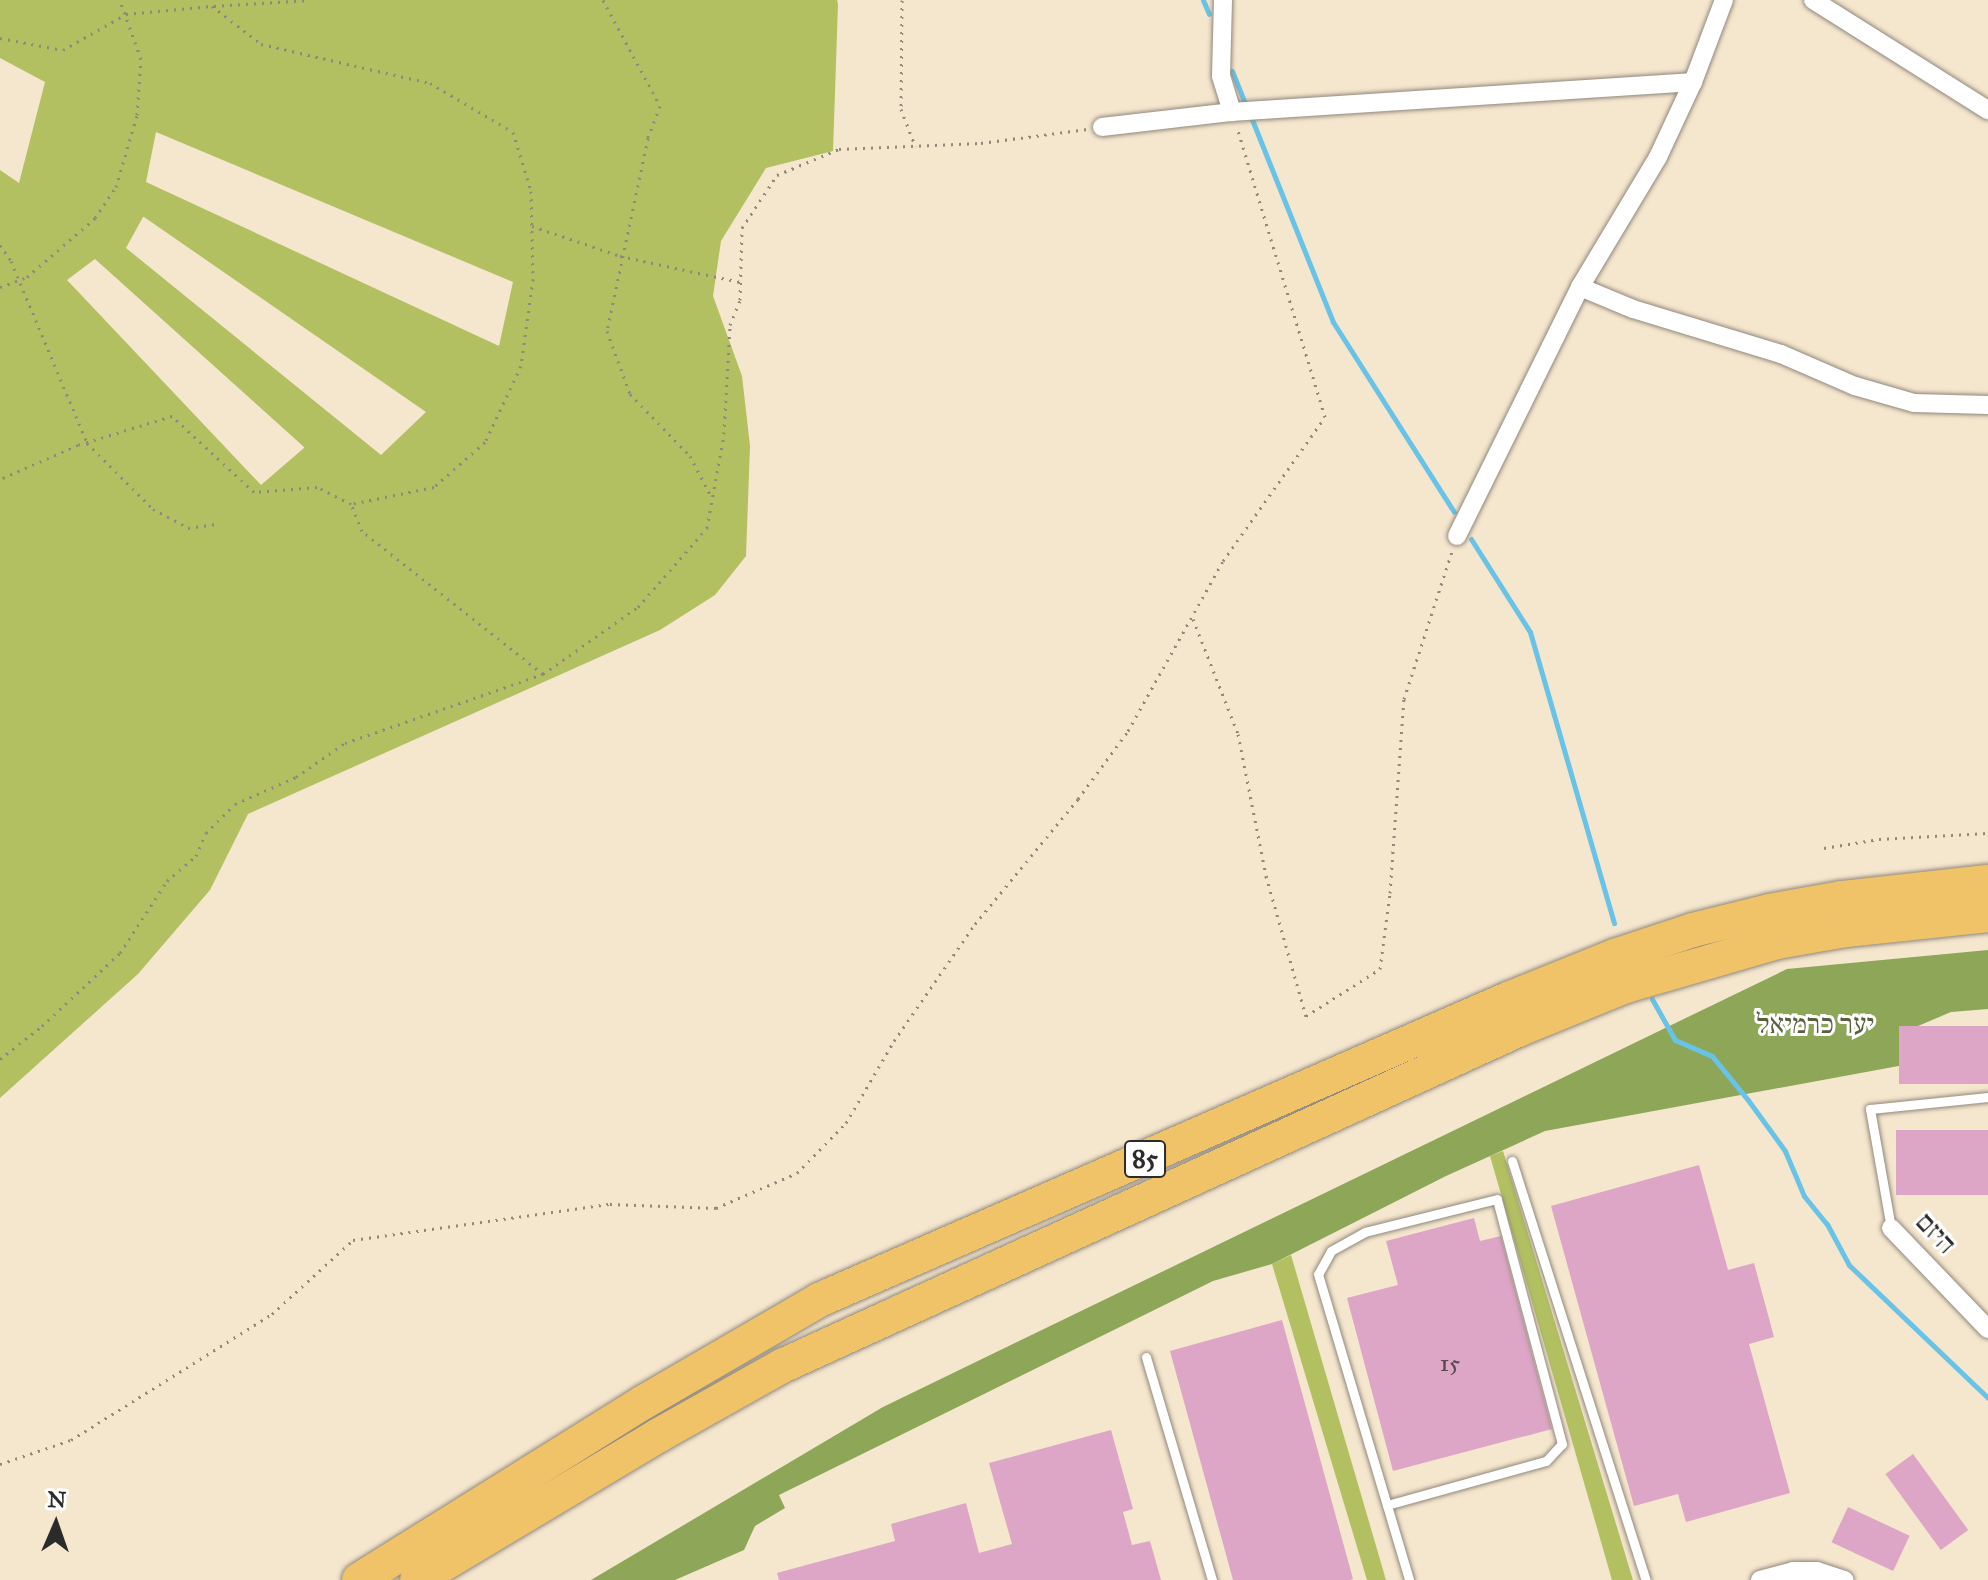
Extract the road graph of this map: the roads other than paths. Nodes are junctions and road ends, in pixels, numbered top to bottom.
1 (1223, 0) edge
2 (1724, 0) edge
3 (1813, 0) edge
4 (1693, 82) junction
5 (1988, 110) edge
6 (1234, 112) junction
7 (1102, 127) road end
8 (1580, 287) junction
9 (1988, 405) edge
10 (1457, 536) road end
11 (1988, 882) edge
12 (1988, 915) edge
13 (1988, 1097) edge
14 (1512, 1161) dead end
15 (1891, 1228) joint
16 (1988, 1329) edge
17 (1146, 1357) dead end
18 (1387, 1505) junction
19 (359, 1580) edge
20 (417, 1580) edge
21 (1212, 1580) edge
22 (1409, 1580) edge
23 (1646, 1580) edge
24 (1760, 1580) edge
25 (1845, 1580) edge

1 - 6 street
2 - 4 street
3 - 5 street
4 - 6 street
4 - 8 street
6 - 7 street
8 - 9 street
8 - 10 street
11 - 19 highway, 85
12 - 20 highway, 85
13 - 15 lane, היזם
14 - 23 lane
15 - 16 street, היזם
17 - 21 lane
18 - 18 lane
18 - 22 lane
24 - 25 street

